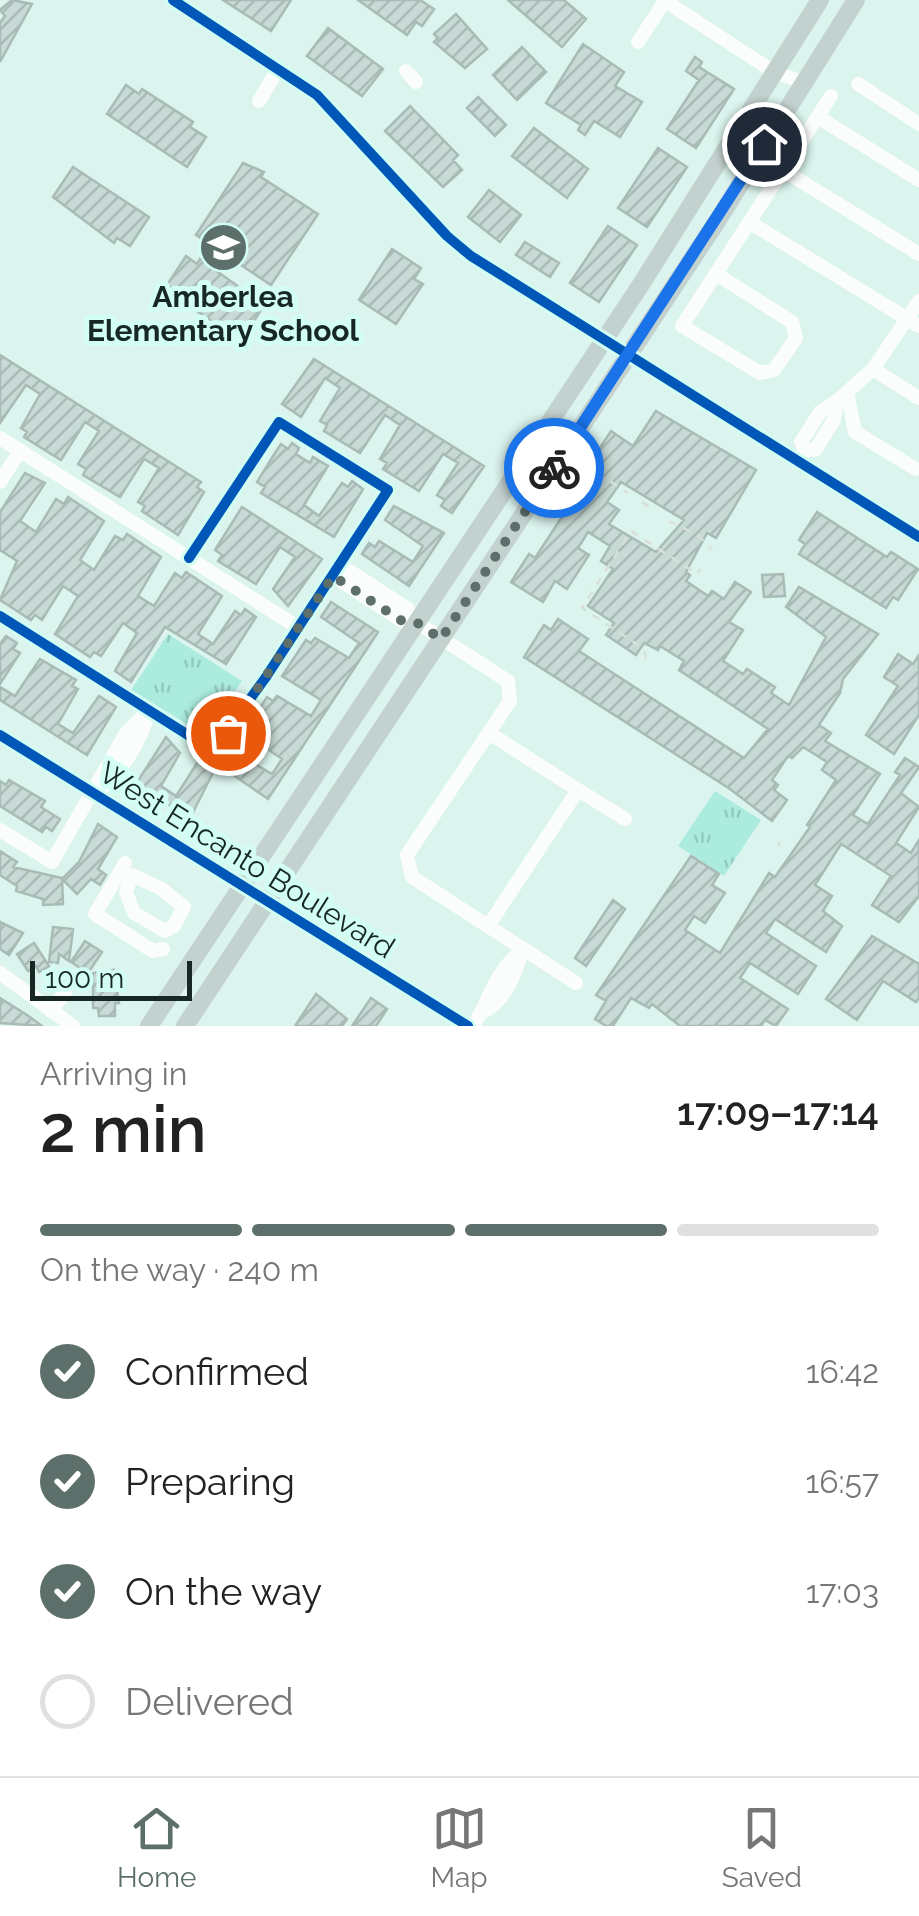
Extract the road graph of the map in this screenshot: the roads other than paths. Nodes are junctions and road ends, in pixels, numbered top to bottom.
1 (173, 0) edge
2 (820, 0) edge
3 (856, 0) edge
4 (665, 1) edge
5 (638, 42) dead end
6 (278, 69) junction
7 (774, 72) junction
8 (802, 82) junction
9 (858, 84) dead end
10 (831, 96) dead end
11 (258, 101) dead end
12 (818, 117) junction
13 (919, 124) edge
14 (784, 170) junction
15 (919, 180) edge
16 (750, 222) junction
17 (919, 254) edge
18 (716, 274) junction
19 (919, 301) edge
20 (913, 322) edge
21 (603, 342) junction
22 (628, 358) junction
23 (873, 369) junction
24 (842, 397) junction
25 (919, 398) edge
26 (0, 438) edge
27 (20, 451) junction
28 (801, 457) junction
29 (916, 468) dead end
30 (0, 482) edge
31 (919, 538) edge
32 (188, 558) junction
33 (336, 570) junction
34 (0, 616) edge
35 (416, 622) junction
36 (299, 628) junction
37 (441, 639) junction
38 (149, 710) junction
39 (489, 733) junction
40 (0, 735) edge
41 (578, 790) junction
42 (94, 795) junction
43 (625, 819) dead end
44 (0, 830) edge
45 (129, 869) dead end
46 (242, 887) junction
47 (266, 903) junction
48 (488, 926) junction
49 (163, 949) dead end
50 (523, 949) junction
51 (0, 973) edge
52 (576, 983) dead end
53 (65, 992) dead end
54 (51, 1011) junction
55 (74, 1026) edge
56 (149, 1026) edge
57 (185, 1026) edge
58 (470, 1026) edge

1 - 6 street
2 - 7 main road
3 - 8 main road
4 - 5 street
4 - 7 street
6 - 11 street
6 - 21 street
7 - 8 street
7 - 21 main road
8 - 22 main road
9 - 13 street
10 - 12 street
12 - 14 street
12 - 15 street
14 - 16 street
14 - 17 street
16 - 18 street
16 - 20 street
18 - 18 street
19 - 20 street
20 - 23 street
21 - 22 street
21 - 35 main road
22 - 28 street
22 - 37 main road
23 - 24 street
23 - 25 street
24 - 28 street
24 - 29 street
26 - 27 street
27 - 30 street
27 - 32 street
28 - 31 street
32 - 33 street
32 - 36 street
33 - 35 street
33 - 36 street
34 - 38 street
35 - 37 street
35 - 46 main road
36 - 38 street
37 - 39 street
37 - 47 main road
38 - 42 street
39 - 41 street
39 - 48 street
40 - 42 street, West Encanto Boulevard
41 - 43 street
41 - 48 street
42 - 44 street
42 - 46 street, West Encanto Boulevard
45 - 49 street
46 - 47 street, West Encanto Boulevard
46 - 56 main road
47 - 57 main road
47 - 58 street, West Encanto Boulevard
48 - 50 street
50 - 52 street
50 - 58 street
51 - 54 street
53 - 54 street
54 - 55 street

